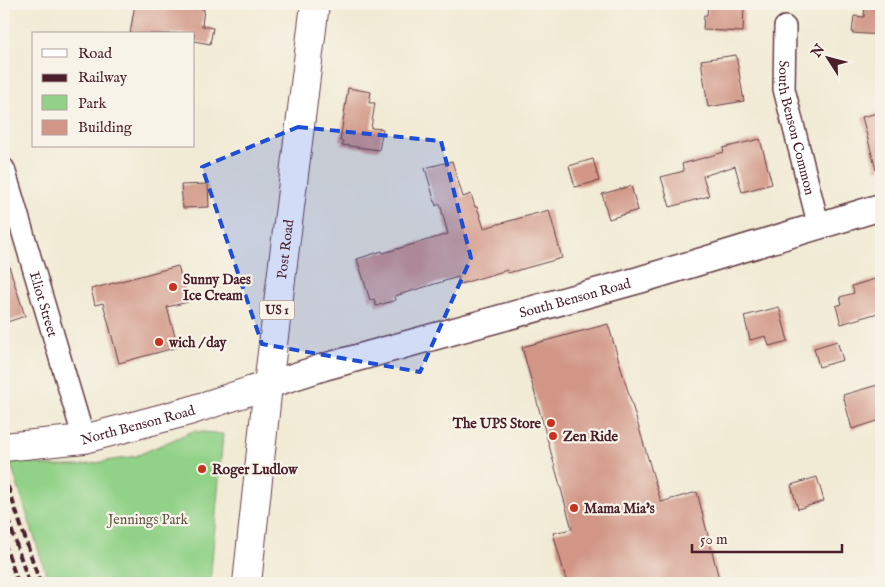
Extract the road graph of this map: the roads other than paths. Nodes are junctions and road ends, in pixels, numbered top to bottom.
1 (316, 4) edge
2 (785, 27) dead end
3 (4, 170) edge
4 (881, 207) edge
5 (819, 227) junction
6 (268, 385) junction
7 (84, 439) junction
8 (4, 447) edge
9 (247, 583) edge

1 - 6 main road, Post Road / US 1
2 - 5 street, South Benson Common
3 - 7 street, Eliot Street
4 - 5 street, South Benson Road
5 - 6 street, South Benson Road
6 - 7 main road, North Benson Road
6 - 9 main road, Post Road / US 1
7 - 8 main road, North Benson Road

